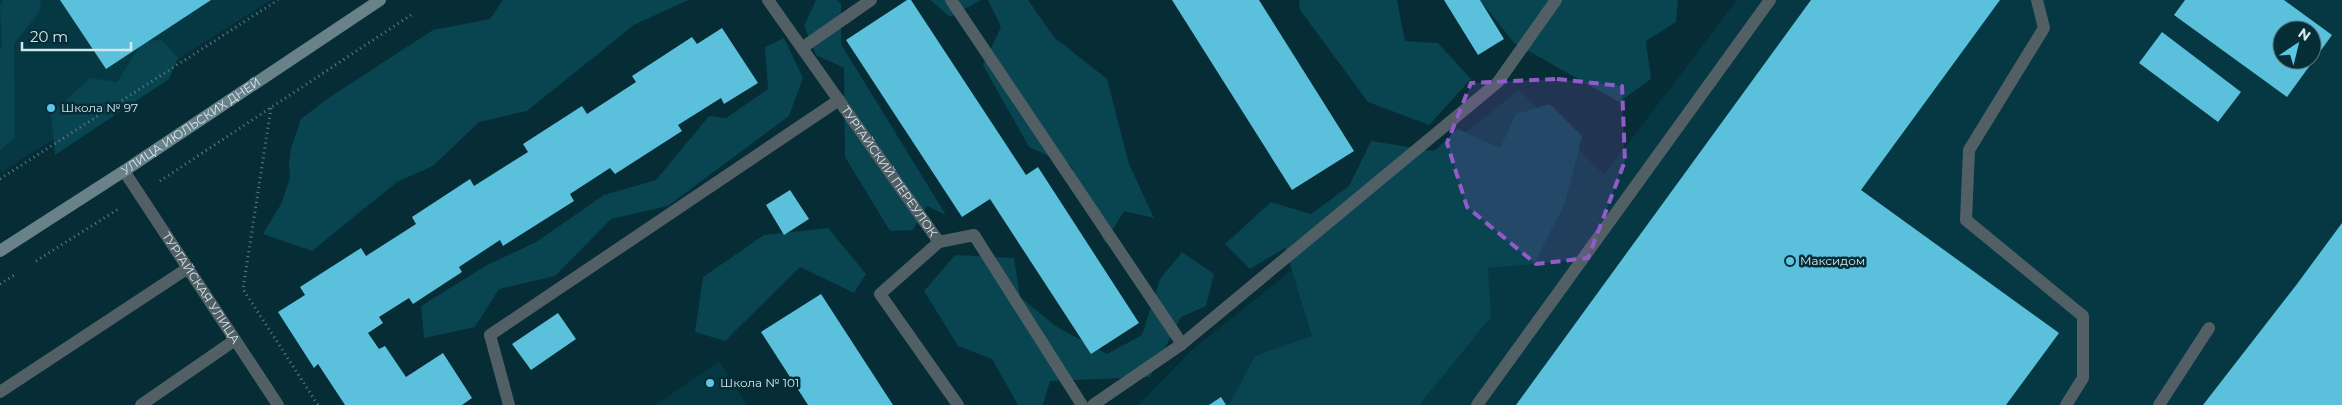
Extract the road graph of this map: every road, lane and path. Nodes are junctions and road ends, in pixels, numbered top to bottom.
1 (278, 0) edge
2 (380, 0) edge
3 (871, 0) edge
4 (951, 0) edge
5 (1556, 0) edge
6 (1770, 0) edge
7 (2037, 0) edge
8 (773, 2) edge
9 (414, 13) dead end
10 (802, 48) junction
11 (839, 100) junction
12 (271, 108) junction
13 (124, 171) junction
14 (0, 179) edge
15 (139, 195) junction
16 (939, 242) junction
17 (0, 251) edge
18 (33, 263) dead end
19 (188, 268) junction
20 (16, 274) dead end
21 (0, 284) edge
22 (2209, 328) dead end
23 (235, 340) junction
24 (1182, 344) junction
25 (0, 392) edge
26 (141, 405) edge
27 (278, 405) edge
28 (318, 405) edge
29 (508, 405) edge
30 (958, 405) edge
31 (1082, 405) edge
32 (1093, 405) edge
33 (1477, 405) edge
34 (2066, 405) edge
35 (2159, 405) edge

1 - 14 path
2 - 13 street, УЛИЦА ИЮЛЬСКИХ ДНЕЙ
3 - 10 street
4 - 24 street
5 - 24 street
6 - 33 street
7 - 34 street
8 - 10 street, ТУРГАЙСКИЙ ПЕРЕУЛОК
9 - 12 path
10 - 11 street, ТУРГАЙСКИЙ ПЕРЕУЛОК
11 - 16 street, ТУРГАЙСКИЙ ПЕРЕУЛОК
11 - 29 street
12 - 15 path
12 - 28 path
13 - 15 street, ТУРГАЙСКАЯ УЛИЦА
13 - 17 street, УЛИЦА ИЮЛЬСКИХ ДНЕЙ
15 - 18 path
15 - 19 street, ТУРГАЙСКАЯ УЛИЦА
16 - 30 street, ТУРГАЙСКИЙ ПЕРЕУЛОК
16 - 31 street
19 - 23 street, ТУРГАЙСКАЯ УЛИЦА
19 - 25 street
20 - 21 path
22 - 35 street
23 - 26 street
23 - 27 street, ТУРГАЙСКАЯ УЛИЦА
24 - 32 street

